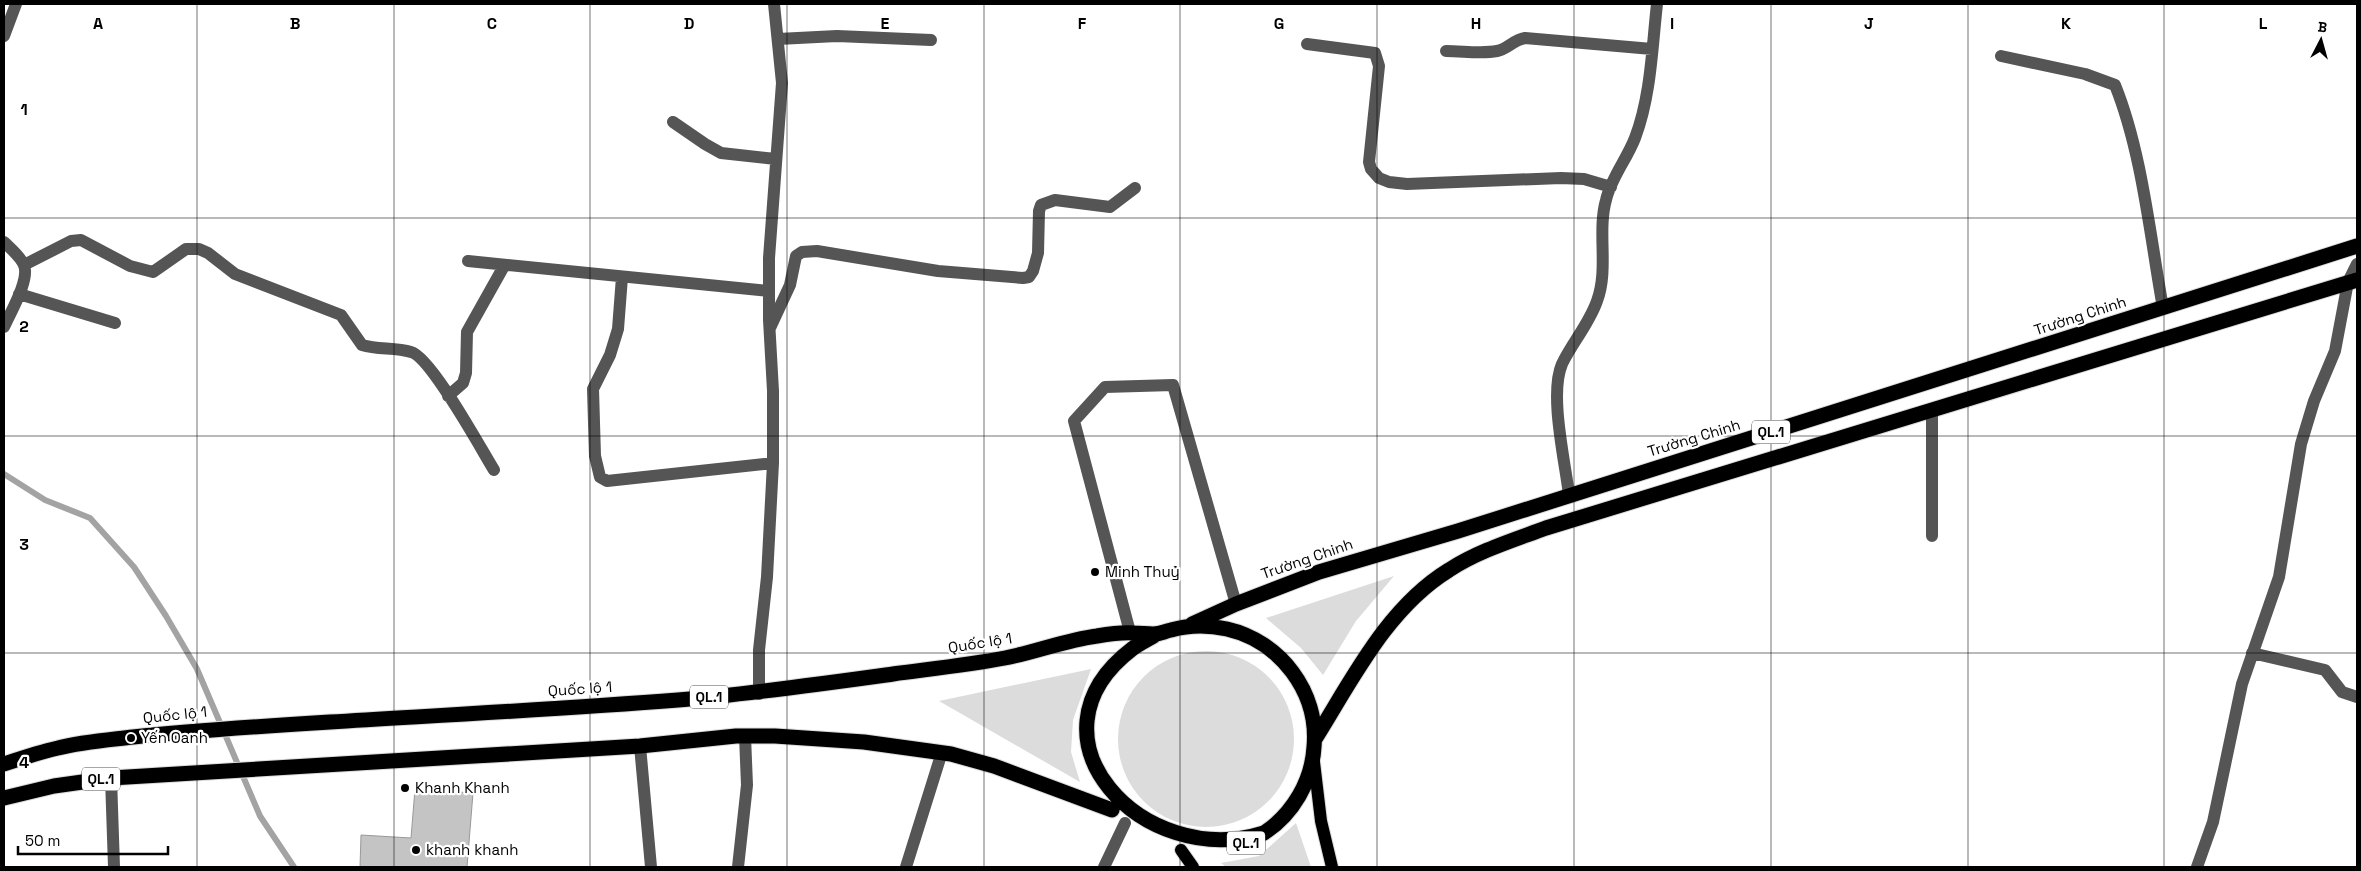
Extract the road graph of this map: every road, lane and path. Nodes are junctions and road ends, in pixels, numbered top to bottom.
1 (16, 4) edge
2 (774, 4) edge
3 (1657, 4) edge
4 (4, 36) edge
5 (778, 39) junction
6 (931, 40) dead end
7 (1307, 44) dead end
8 (1652, 49) junction
9 (1446, 51) dead end
10 (2000, 56) dead end
11 (673, 122) dead end
12 (775, 159) junction
13 (1610, 186) junction
14 (1135, 188) dead end
15 (4, 242) edge
16 (2357, 246) edge
17 (468, 261) dead end
18 (24, 264) junction
19 (2357, 264) edge
20 (504, 266) junction
21 (622, 278) junction
22 (2353, 281) edge
23 (769, 291) junction
24 (19, 294) junction
25 (2163, 308) junction
26 (5, 321) edge
27 (116, 323) dead end
28 (770, 330) junction
29 (448, 396) junction
30 (1932, 410) junction
31 (773, 463) junction
32 (494, 470) dead end
33 (1569, 495) junction
34 (1932, 536) dead end
35 (1236, 604) junction
36 (1188, 626) junction
37 (1130, 632) junction
38 (1157, 634) junction
39 (2252, 653) junction
40 (759, 694) junction
41 (2357, 697) edge
42 (745, 736) junction
43 (1315, 739) junction
44 (640, 746) junction
45 (942, 752) junction
46 (1313, 760) junction
47 (4, 764) edge
48 (111, 778) junction
49 (4, 798) edge
50 (1112, 810) junction
51 (1125, 823) junction
52 (1138, 832) dead end
53 (1166, 845) dead end
54 (1181, 850) junction
55 (114, 867) edge
56 (651, 867) edge
57 (738, 867) edge
58 (906, 867) edge
59 (1104, 867) edge
60 (1193, 867) edge
61 (1332, 867) edge
62 (2197, 867) edge

1 - 4 street
2 - 5 street
3 - 8 street
5 - 6 street
5 - 12 street
7 - 13 street
8 - 9 street
8 - 13 street
10 - 25 street
11 - 12 street
12 - 23 street
13 - 33 street
14 - 28 street
15 - 18 street
16 - 25 highway, Trường Chinh / QL.1
17 - 20 street
18 - 24 street
18 - 29 street
19 - 22 street
20 - 21 street
20 - 29 street
21 - 23 street
21 - 31 street
22 - 30 highway, QL.1
22 - 39 street
23 - 28 street
24 - 26 street
24 - 27 street
25 - 33 highway, Trường Chinh / QL.1
28 - 31 street
29 - 32 street
30 - 34 street
30 - 43 highway, QL.1
31 - 40 street
33 - 35 highway, Trường Chinh / QL.1
35 - 36 highway, Trường Chinh / QL.1
35 - 37 street
36 - 38 highway, QL.1
36 - 43 highway, QL.1
37 - 38 highway, Quốc lộ 1 / QL.1
37 - 40 highway, Quốc lộ 1 / QL.1
38 - 50 highway, QL.1
39 - 41 street
39 - 62 street
40 - 47 highway, Quốc lộ 1 / QL.1
42 - 44 highway, QL.1
42 - 45 highway, QL.1
42 - 57 street
43 - 46 highway, QL.1
44 - 48 highway, QL.1
44 - 56 street
45 - 50 highway, QL.1
45 - 58 street
46 - 54 highway, QL.1
46 - 61 main road
48 - 49 highway, QL.1
48 - 55 street
50 - 51 highway, QL.1
51 - 52 highway, QL.1
51 - 59 street
53 - 54 highway, QL.1
54 - 60 main road

